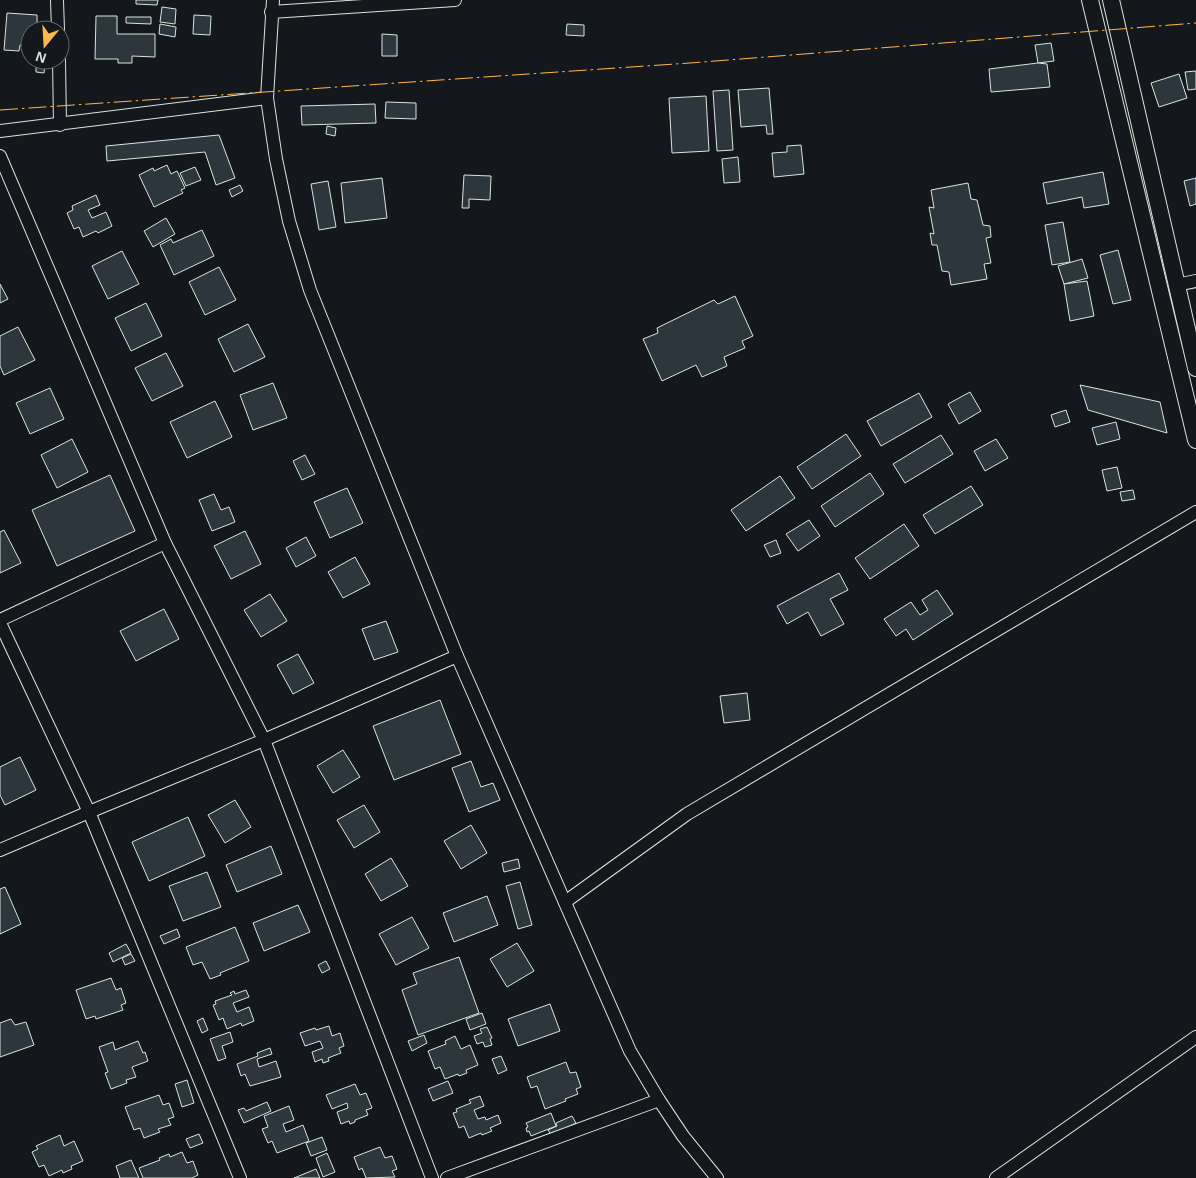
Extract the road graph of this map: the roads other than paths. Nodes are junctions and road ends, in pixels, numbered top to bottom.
1 (57, 0) edge
2 (455, 0) edge
3 (1090, 0) edge
4 (1111, 0) edge
5 (272, 6) edge
6 (58, 20) edge
7 (59, 70) edge
8 (267, 98) junction
9 (60, 125) junction
10 (0, 131) edge
11 (0, 156) edge
12 (1196, 281) edge
13 (1176, 285) junction
14 (1196, 368) edge
15 (1196, 440) edge
16 (1196, 512) edge
17 (165, 543) junction
18 (0, 621) edge
19 (456, 656) junction
20 (264, 740) junction
21 (89, 812) junction
22 (0, 850) edge
23 (565, 902) junction
24 (1196, 1037) edge
25 (659, 1100) junction
26 (240, 1178) edge
27 (432, 1178) edge
28 (447, 1178) edge
29 (717, 1178) edge
30 (996, 1178) edge

1 - 6 street
2 - 5 street
3 - 15 street
4 - 13 street
5 - 8 street
7 - 9 street
8 - 9 street
8 - 19 street
9 - 10 street
11 - 17 street
12 - 13 street
13 - 14 street
16 - 23 street
17 - 18 street
17 - 20 street
18 - 21 street
19 - 20 street
19 - 23 street
20 - 21 street
20 - 27 street
21 - 22 street
21 - 26 street
23 - 25 street
24 - 30 street
25 - 28 street
25 - 29 street

